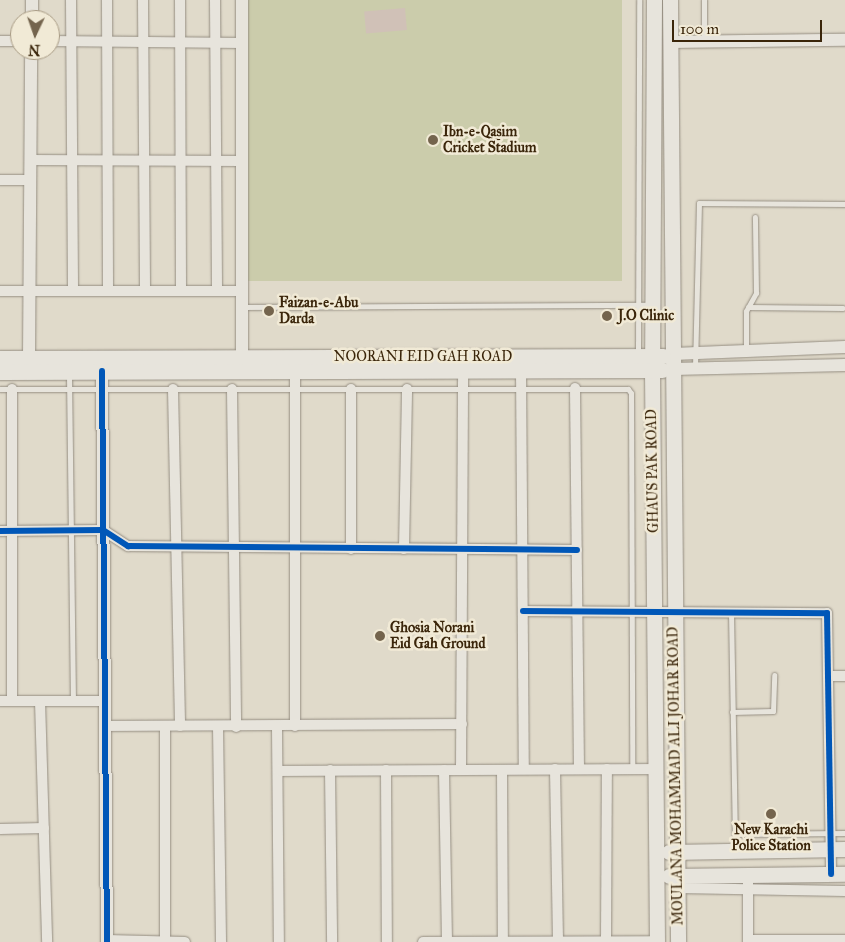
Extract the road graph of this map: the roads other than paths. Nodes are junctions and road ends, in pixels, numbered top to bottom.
1 (71, 0) edge
2 (107, 0) edge
3 (144, 0) edge
4 (180, 0) edge
5 (215, 0) edge
6 (242, 0) edge
7 (640, 0) edge
8 (654, 0) edge
9 (670, 0) edge
10 (704, 0) edge
11 (845, 40) edge
12 (60, 41) edge
13 (71, 41) junction
14 (704, 41) junction
15 (107, 42) junction
16 (144, 42) junction
17 (180, 42) junction
18 (670, 42) junction
19 (215, 43) junction
20 (242, 43) junction
21 (31, 60) edge
22 (30, 160) junction
23 (72, 161) junction
24 (108, 161) junction
25 (144, 161) junction
26 (180, 161) junction
27 (216, 162) junction
28 (242, 162) junction
29 (0, 180) edge
30 (30, 180) junction
31 (845, 204) edge
32 (755, 217) dead end
33 (0, 290) edge
34 (73, 290) junction
35 (29, 291) junction
36 (108, 291) junction
37 (145, 291) junction
38 (181, 291) junction
39 (217, 291) junction
40 (242, 291) junction
41 (647, 305) junction
42 (242, 307) junction
43 (748, 307) junction
44 (843, 308) dead end
45 (845, 346) edge
46 (746, 353) junction
47 (673, 354) junction
48 (242, 357) junction
49 (0, 358) edge
50 (29, 358) junction
51 (638, 358) junction
52 (695, 361) junction
53 (653, 364) junction
54 (845, 365) edge
55 (521, 369) junction
56 (674, 369) junction
57 (295, 370) junction
58 (463, 370) junction
59 (102, 371) junction
60 (0, 372) edge
61 (69, 372) junction
62 (575, 388) junction
63 (0, 389) edge
64 (12, 389) junction
65 (70, 389) junction
66 (101, 389) junction
67 (173, 389) junction
68 (232, 389) junction
69 (295, 389) junction
70 (351, 389) junction
71 (407, 389) junction
72 (462, 389) junction
73 (521, 389) junction
74 (70, 530) junction
75 (103, 530) junction
76 (0, 531) edge
77 (12, 531) junction
78 (177, 546) junction
79 (234, 546) junction
80 (297, 548) junction
81 (351, 549) junction
82 (404, 549) junction
83 (462, 550) junction
84 (577, 550) junction
85 (522, 552) junction
86 (523, 612) junction
87 (577, 612) junction
88 (633, 612) junction
89 (656, 612) junction
90 (675, 612) junction
91 (731, 612) junction
92 (774, 675) dead end
93 (830, 676) junction
94 (845, 676) edge
95 (0, 701) edge
96 (12, 701) junction
97 (40, 701) junction
98 (105, 701) junction
99 (73, 702) junction
100 (732, 712) junction
101 (462, 724) junction
102 (105, 726) junction
103 (165, 726) junction
104 (180, 726) junction
105 (218, 726) junction
106 (236, 726) junction
107 (295, 726) junction
108 (277, 727) junction
109 (556, 769) junction
110 (579, 769) junction
111 (607, 769) junction
112 (632, 769) junction
113 (656, 769) junction
114 (330, 770) junction
115 (386, 770) junction
116 (444, 770) junction
117 (461, 770) junction
118 (502, 770) junction
119 (524, 770) junction
120 (278, 771) junction
121 (44, 828) junction
122 (0, 829) edge
123 (734, 834) junction
124 (831, 834) junction
125 (845, 834) edge
126 (838, 849) edge
127 (735, 851) junction
128 (656, 852) junction
129 (677, 852) junction
130 (838, 874) edge
131 (748, 875) junction
132 (656, 876) junction
133 (678, 882) junction
134 (748, 891) junction
135 (845, 891) edge
136 (165, 940) junction
137 (845, 940) edge
138 (107, 941) edge
139 (558, 941) edge
140 (606, 941) edge
141 (657, 941) edge
142 (748, 941) edge
143 (47, 942) edge
144 (185, 942) edge
145 (221, 942) edge
146 (279, 942) edge
147 (332, 942) edge
148 (387, 942) edge
149 (423, 942) edge
150 (447, 942) edge
151 (503, 942) edge
152 (678, 942) edge

1 - 13 street
2 - 15 street
3 - 16 street
4 - 17 street
5 - 19 street
6 - 20 street
7 - 41 lane
8 - 41 main road, GHAUS PAK ROAD
9 - 18 main road
10 - 14 lane
11 - 14 street
12 - 13 street
13 - 15 street
13 - 23 street
14 - 18 street
15 - 16 street
15 - 24 street
16 - 17 street
16 - 25 street
17 - 19 street
17 - 26 street
18 - 47 main road
19 - 20 street
19 - 27 street
20 - 28 street
21 - 22 street
22 - 23 street
22 - 30 street
23 - 24 street
23 - 34 street
24 - 25 street
24 - 36 street
25 - 26 street
25 - 37 street
26 - 27 street
26 - 38 street
27 - 28 street
27 - 39 street
28 - 40 street
29 - 30 street
30 - 35 street
31 - 52 lane
32 - 43 lane
33 - 35 street
34 - 35 street
34 - 36 street
35 - 50 street
36 - 37 street
37 - 38 street
38 - 39 street
39 - 40 street
40 - 42 street
41 - 42 lane
41 - 51 lane
41 - 53 main road, GHAUS PAK ROAD
42 - 48 street
43 - 44 lane
43 - 46 lane
45 - 46 street, NOORANI EID GAH ROAD
46 - 52 street, NOORANI EID GAH ROAD
47 - 52 street, NOORANI EID GAH ROAD
47 - 53 main road, NOORANI EID GAH ROAD
47 - 56 main road, MOULANA MOHAMMAD ALI JOHAR ROAD
48 - 50 main road, NOORANI EID GAH ROAD
48 - 51 main road, NOORANI EID GAH ROAD
49 - 50 main road, NOORANI EID GAH ROAD
51 - 53 main road, NOORANI EID GAH ROAD
52 - 54 street, NOORANI EID GAH ROAD
52 - 56 street, NOORANI EID GAH ROAD
53 - 55 main road, NOORANI EID GAH ROAD
53 - 56 main road, NOORANI EID GAH ROAD
53 - 89 main road, GHAUS PAK ROAD
55 - 58 main road, NOORANI EID GAH ROAD
55 - 73 street
56 - 90 main road, MOULANA MOHAMMAD ALI JOHAR ROAD
57 - 58 main road, NOORANI EID GAH ROAD
57 - 59 main road, NOORANI EID GAH ROAD
57 - 69 street
58 - 72 street
59 - 61 main road, NOORANI EID GAH ROAD
59 - 66 street
60 - 61 main road, NOORANI EID GAH ROAD
61 - 65 lane
62 - 73 lane
62 - 84 street
62 - 88 lane
63 - 64 lane
64 - 65 lane
64 - 77 street
65 - 66 lane
65 - 74 lane
66 - 67 lane
66 - 75 street
67 - 68 lane
67 - 78 street
68 - 69 lane
68 - 79 street
69 - 70 lane
69 - 80 street
70 - 71 lane
70 - 81 street
71 - 72 lane
71 - 82 street
72 - 73 lane
72 - 83 street
73 - 85 street
74 - 75 street
74 - 77 street
74 - 99 lane
75 - 78 street
75 - 98 street
76 - 77 street
77 - 96 street
78 - 79 street
78 - 104 street
79 - 80 street
79 - 106 street
80 - 81 street
80 - 107 street
81 - 82 street
82 - 83 street
83 - 85 street
83 - 101 street
84 - 85 street
84 - 87 street
85 - 86 street
86 - 87 street
86 - 119 street
87 - 88 street
87 - 110 street
88 - 89 street
88 - 112 lane
89 - 90 street
89 - 113 main road, GHAUS PAK ROAD
90 - 91 street
90 - 129 main road, MOULANA MOHAMMAD ALI JOHAR ROAD
91 - 93 street
91 - 100 lane
92 - 100 lane
93 - 94 street
93 - 124 street
95 - 96 street
96 - 97 street
97 - 99 street
97 - 121 street
98 - 99 street
98 - 102 street
100 - 123 lane
101 - 107 street
101 - 117 street
102 - 103 street
102 - 138 street
103 - 104 street
103 - 136 street
104 - 105 street
105 - 106 street
105 - 145 street
106 - 108 street
107 - 108 street
108 - 120 street
109 - 110 street
109 - 119 street
109 - 139 street
110 - 111 street
111 - 112 street
111 - 140 street
112 - 113 street
113 - 128 main road, GHAUS PAK ROAD
114 - 115 street
114 - 120 street
114 - 147 street
115 - 116 street
115 - 148 street
116 - 117 street
116 - 150 street
117 - 118 street
118 - 119 street
118 - 151 street
120 - 146 street
121 - 122 street
121 - 143 street
123 - 124 lane
123 - 127 lane
124 - 125 lane
124 - 126 street
126 - 127 main road
126 - 130 street
127 - 129 main road
128 - 129 main road
128 - 132 main road, GHAUS PAK ROAD
129 - 133 main road, MOULANA MOHAMMAD ALI JOHAR ROAD
130 - 131 main road
131 - 133 main road
131 - 134 street
132 - 133 main road
132 - 141 main road, GHAUS PAK ROAD
133 - 134 street
133 - 152 main road, MOULANA MOHAMMAD ALI JOHAR ROAD
134 - 135 street
134 - 142 street
136 - 138 street
136 - 144 street
137 - 142 street
139 - 140 street
139 - 151 street
140 - 141 street
149 - 150 street
150 - 151 street

